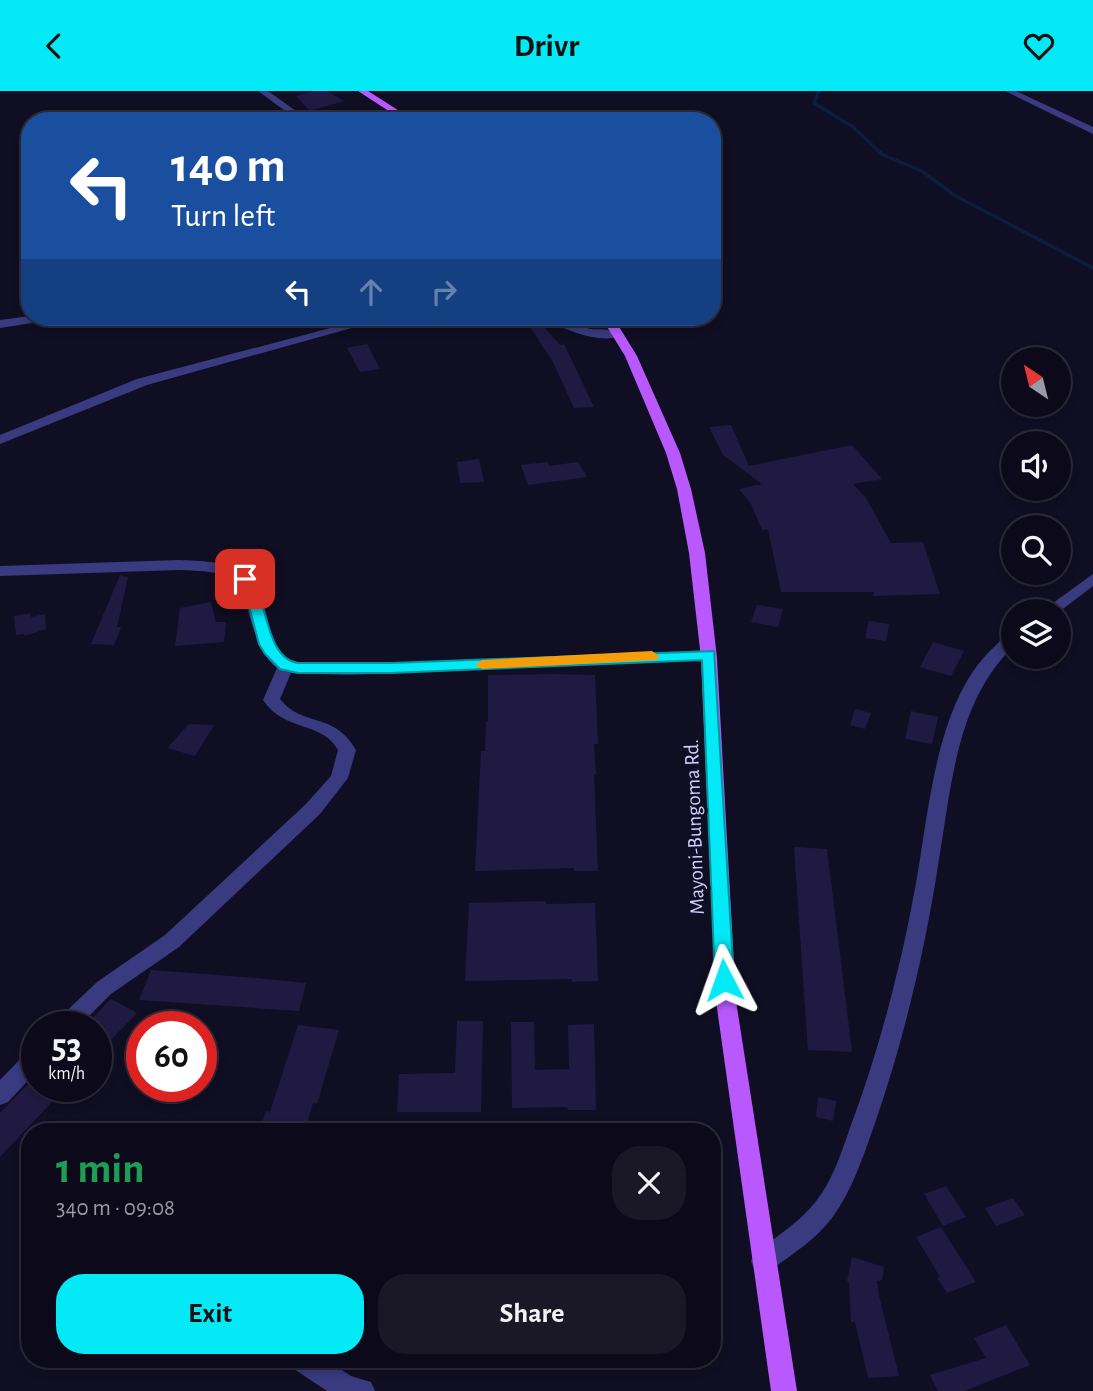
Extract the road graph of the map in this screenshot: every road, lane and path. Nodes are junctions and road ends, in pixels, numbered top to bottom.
1 (262, 91) edge
2 (362, 91) edge
3 (1009, 91) edge
4 (293, 112) edge
5 (396, 112) edge
6 (1093, 131) edge
7 (21, 321) edge
8 (0, 324) edge
9 (351, 326) edge
10 (567, 326) edge
11 (613, 326) edge
12 (618, 334) junction
13 (0, 440) edge
14 (0, 572) edge
15 (1093, 579) edge
16 (1066, 599) edge
17 (1001, 649) edge
18 (709, 655) junction
19 (286, 666) junction
20 (80, 1011) edge
21 (21, 1073) edge
22 (0, 1095) edge
23 (763, 1261) junction
24 (315, 1368) edge
25 (362, 1391) edge
26 (784, 1391) edge

1 - 4 street
2 - 5 main road
3 - 6 street
7 - 8 street
9 - 13 street
10 - 12 street
11 - 12 main road, Mayoni-Bungoma Rd.
12 - 18 main road, Mayoni-Bungoma Rd.
14 - 19 street
15 - 16 street
17 - 23 street
18 - 19 street
18 - 23 main road, Mayoni-Bungoma Rd.
19 - 20 street
21 - 22 street
23 - 26 main road, Mayoni-Bungoma Rd.
24 - 25 street

